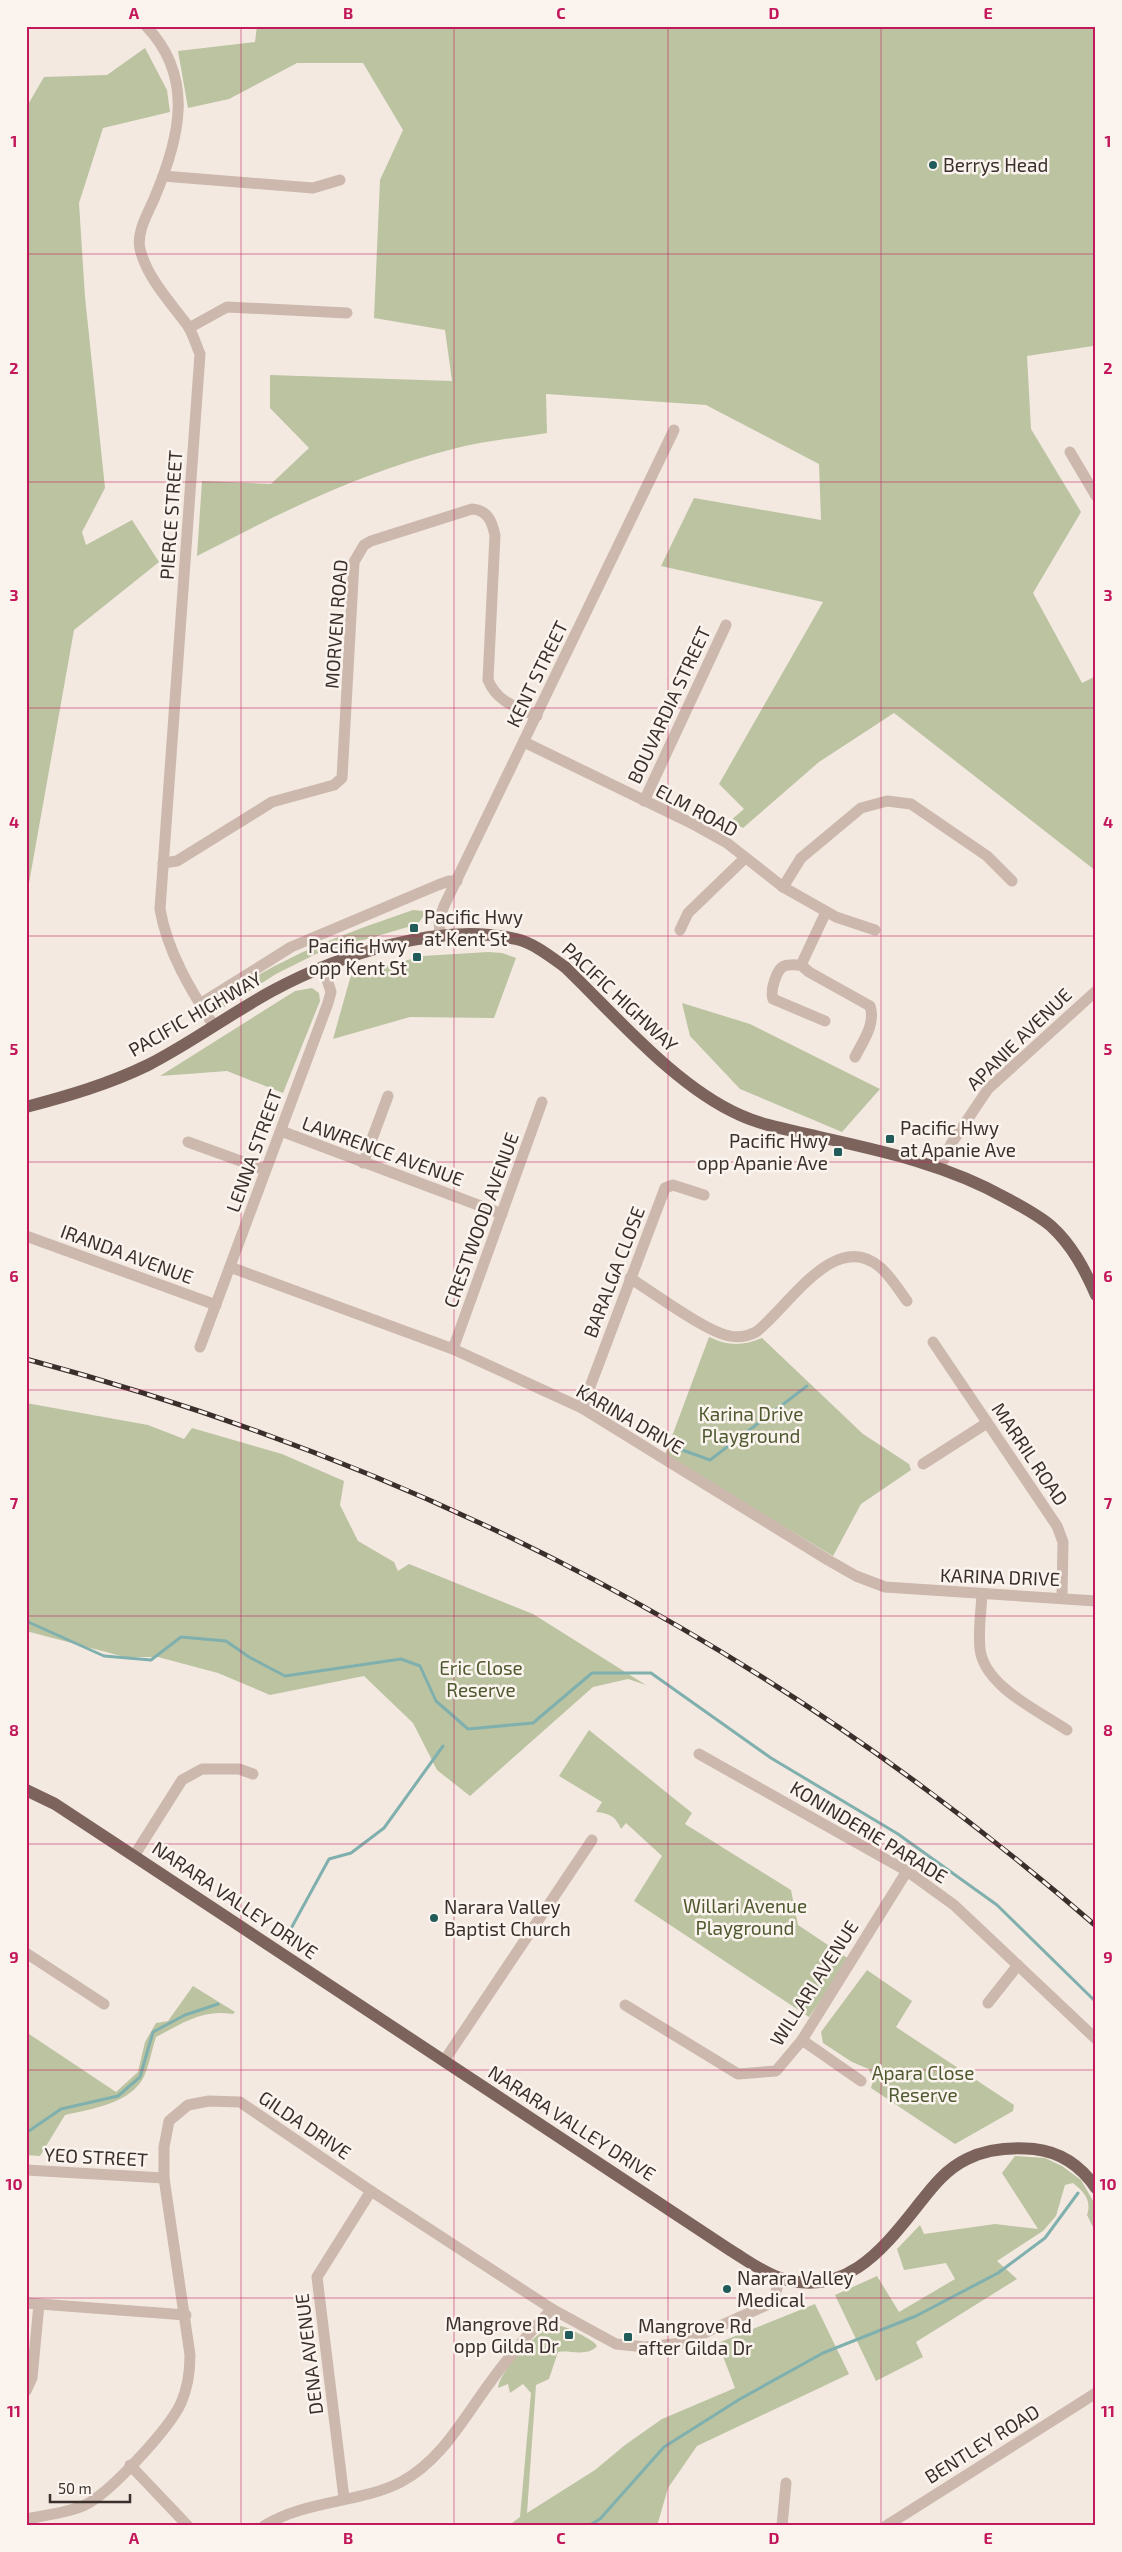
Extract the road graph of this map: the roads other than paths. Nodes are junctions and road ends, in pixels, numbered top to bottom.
1 (146, 26) edge
2 (164, 176) junction
3 (340, 180) dead end
4 (346, 313) dead end
5 (189, 328) junction
6 (674, 430) dead end
7 (1070, 452) dead end
8 (1096, 496) edge
9 (726, 625) dead end
10 (537, 716) junction
11 (524, 742) junction
12 (644, 801) junction
13 (745, 858) junction
14 (163, 863) junction
15 (1012, 881) dead end
16 (456, 882) junction
17 (783, 887) junction
18 (826, 912) junction
19 (680, 930) dead end
20 (875, 930) dead end
21 (440, 934) junction
22 (801, 965) junction
23 (323, 967) junction
24 (1096, 991) edge
25 (200, 1004) junction
26 (824, 1021) dead end
27 (214, 1026) junction
28 (855, 1057) dead end
29 (388, 1096) dead end
30 (542, 1102) dead end
31 (26, 1107) edge
32 (280, 1131) junction
33 (188, 1142) dead end
34 (363, 1162) junction
35 (940, 1167) junction
36 (266, 1170) junction
37 (704, 1195) dead end
38 (502, 1214) junction
39 (26, 1236) edge
40 (230, 1267) junction
41 (630, 1278) junction
42 (1096, 1295) edge
43 (907, 1301) dead end
44 (216, 1306) junction
45 (933, 1342) dead end
46 (200, 1347) dead end
47 (453, 1349) junction
48 (582, 1408) junction
49 (987, 1423) junction
50 (923, 1464) dead end
51 (982, 1594) junction
52 (1062, 1597) junction
53 (1096, 1601) edge
54 (1067, 1730) dead end
55 (699, 1754) dead end
56 (253, 1774) dead end
57 (26, 1790) edge
58 (592, 1840) dead end
59 (134, 1856) junction
60 (907, 1871) junction
61 (26, 1953) edge
62 (1018, 1964) junction
63 (988, 2003) dead end
64 (104, 2004) dead end
65 (625, 2005) dead end
66 (1096, 2039) edge
67 (802, 2040) junction
68 (444, 2061) junction
69 (861, 2081) dead end
70 (26, 2170) edge
71 (164, 2178) junction
72 (1096, 2188) edge
73 (371, 2191) junction
74 (780, 2278) junction
75 (26, 2303) edge
76 (39, 2304) junction
77 (552, 2309) junction
78 (186, 2316) junction
79 (26, 2391) edge
80 (1096, 2392) edge
81 (130, 2465) junction
82 (786, 2483) dead end
83 (344, 2498) junction
84 (26, 2519) edge
85 (287, 2521) edge
86 (188, 2526) edge
87 (264, 2526) edge
88 (782, 2526) edge
89 (886, 2526) edge

1 - 2 street, PIERCE STREET
2 - 3 street
2 - 5 street, PIERCE STREET
4 - 5 street
5 - 14 street, PIERCE STREET
6 - 10 street, KENT STREET
7 - 8 street
9 - 12 street, BOUVARDIA STREET
10 - 11 street, KENT STREET
10 - 14 street, MORVEN ROAD
11 - 12 street, ELM ROAD
11 - 16 street, KENT STREET
12 - 13 street, ELM ROAD
13 - 17 street, ELM ROAD
13 - 19 street
14 - 25 street, PIERCE STREET
15 - 17 street
16 - 21 street, KENT STREET
16 - 25 street, PACIFIC HIGHWAY
17 - 18 street, ELM ROAD
18 - 20 street, ELM ROAD
18 - 22 street
21 - 23 main road, PACIFIC HIGHWAY
21 - 35 main road, PACIFIC HIGHWAY
22 - 26 street
22 - 28 street
23 - 27 main road, PACIFIC HIGHWAY
23 - 32 street, LENNA STREET
24 - 35 street, APANIE AVENUE
25 - 27 street, PIERCE STREET
27 - 31 main road, PACIFIC HIGHWAY
29 - 34 street
30 - 38 street, CRESTWOOD AVENUE
32 - 34 street, LAWRENCE AVENUE
32 - 36 street, LENNA STREET
33 - 36 street
34 - 38 street, LAWRENCE AVENUE
35 - 42 main road, PACIFIC HIGHWAY
36 - 40 street, LENNA STREET
37 - 41 street, BARALGA CLOSE
38 - 47 street, CRESTWOOD AVENUE
39 - 44 street, IRANDA AVENUE
40 - 44 street, LENNA STREET
40 - 47 street, KARINA DRIVE
41 - 43 street
41 - 48 street, BARALGA CLOSE
44 - 46 street, LENNA STREET
45 - 49 street, MARRIL ROAD
47 - 48 street, KARINA DRIVE
48 - 51 street, KARINA DRIVE
49 - 50 street
49 - 52 street, MARRIL ROAD
51 - 52 street, KARINA DRIVE
51 - 54 street
52 - 53 street, KARINA DRIVE
55 - 60 street, KONINDERIE PARADE
56 - 59 street
57 - 59 main road, NARARA VALLEY DRIVE
58 - 68 street
59 - 68 main road, NARARA VALLEY DRIVE
60 - 62 street, KONINDERIE PARADE
60 - 67 street, WILLARI AVENUE
61 - 64 street
62 - 63 street
62 - 66 street, KONINDERIE PARADE
65 - 67 street, WILLARI AVENUE
67 - 69 street
68 - 74 main road, NARARA VALLEY DRIVE
70 - 71 street, YEO STREET
71 - 73 street, GILDA DRIVE
71 - 78 street, GILDA DRIVE
72 - 74 main road, NARARA VALLEY DRIVE
73 - 77 street, GILDA DRIVE
73 - 83 street, DENA AVENUE
74 - 77 street, GILDA DRIVE
75 - 76 street
76 - 78 street
76 - 79 street
77 - 83 street
78 - 81 street, GILDA DRIVE
80 - 89 street, BENTLEY ROAD
81 - 84 street, GILDA DRIVE
81 - 86 street
82 - 88 street
83 - 85 street
85 - 87 street

